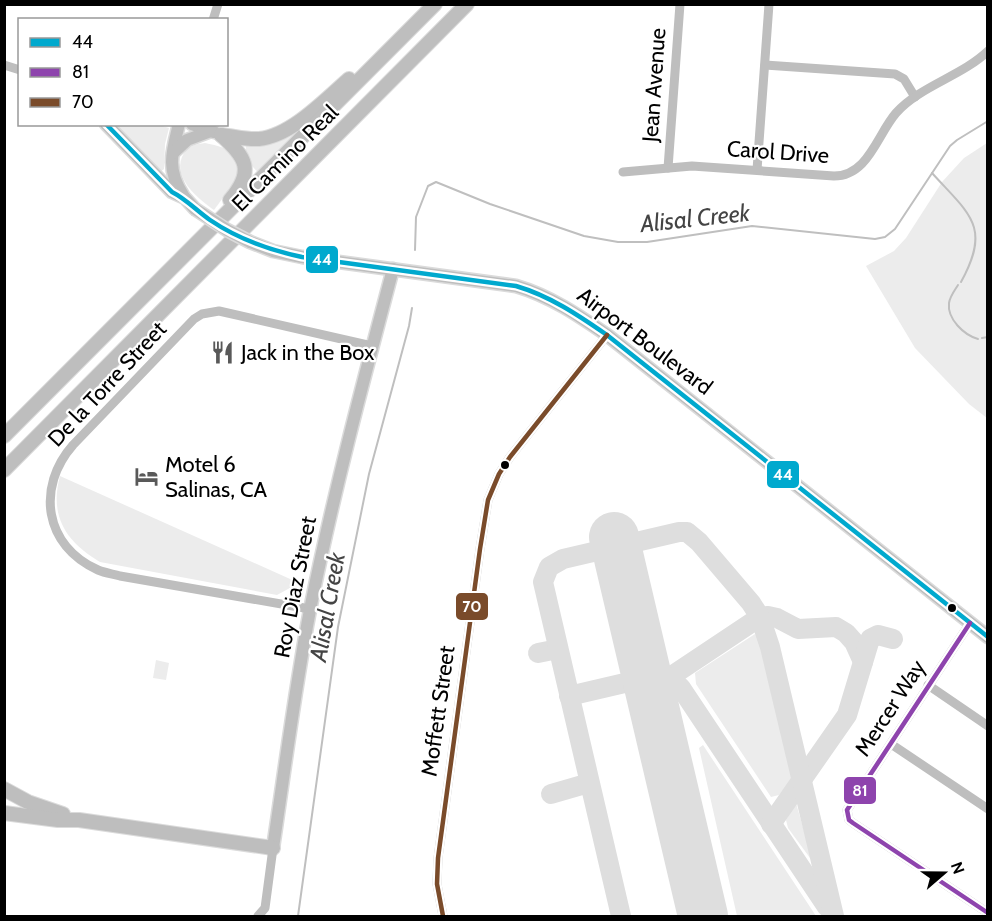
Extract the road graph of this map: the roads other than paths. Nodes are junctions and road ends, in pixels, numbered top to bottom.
1 (435, 4) edge
2 (467, 4) edge
3 (680, 4) edge
4 (769, 4) edge
5 (419, 21) junction
6 (987, 51) edge
7 (765, 65) junction
8 (915, 97) junction
9 (108, 126) edge
10 (179, 126) edge
11 (197, 126) edge
12 (216, 133) junction
13 (172, 153) junction
14 (668, 168) junction
15 (757, 170) junction
16 (623, 172) dead end
17 (185, 198) junction
18 (174, 266) junction
19 (393, 269) junction
20 (607, 335) junction
21 (372, 346) junction
22 (4, 436) edge
23 (9, 465) edge
24 (4, 477) edge
25 (310, 609) junction
26 (970, 623) junction
27 (987, 637) edge
28 (928, 686) junction
29 (987, 726) edge
30 (891, 744) junction
31 (4, 789) edge
32 (987, 809) edge
33 (4, 813) edge
34 (79, 820) junction
35 (273, 848) junction
36 (987, 913) edge
37 (258, 916) edge
38 (443, 916) edge

1 - 5 highway, El Camino Real
2 - 23 highway, El Camino Real
3 - 14 street, Jean Avenue
4 - 7 street
5 - 12 highway
5 - 18 highway, El Camino Real
6 - 8 street, Carol Drive
7 - 8 street
7 - 15 street
8 - 15 street, Carol Drive
9 - 17 main road, Airport Boulevard
10 - 13 main road
11 - 12 main road
12 - 13 main road
12 - 18 highway
13 - 17 main road
14 - 15 street, Carol Drive
14 - 16 street, Carol Drive
17 - 19 main road, Airport Boulevard, bridge
18 - 22 highway, El Camino Real
19 - 20 main road, Airport Boulevard
19 - 21 main road, Roy Diaz Street
20 - 26 main road, Airport Boulevard
20 - 38 street, Moffett Street
21 - 25 main road, Roy Diaz Street
21 - 25 street, De la Torre Street
23 - 24 highway, El Camino Real
25 - 35 main road, Roy Diaz Street
26 - 27 main road, Airport Boulevard
26 - 28 street, Mercer Way
28 - 29 street
28 - 30 street, Mercer Way
30 - 32 street
30 - 36 street, Mercer Way
31 - 34 highway
33 - 34 highway
34 - 35 highway
35 - 37 street, Roy Diaz Street

